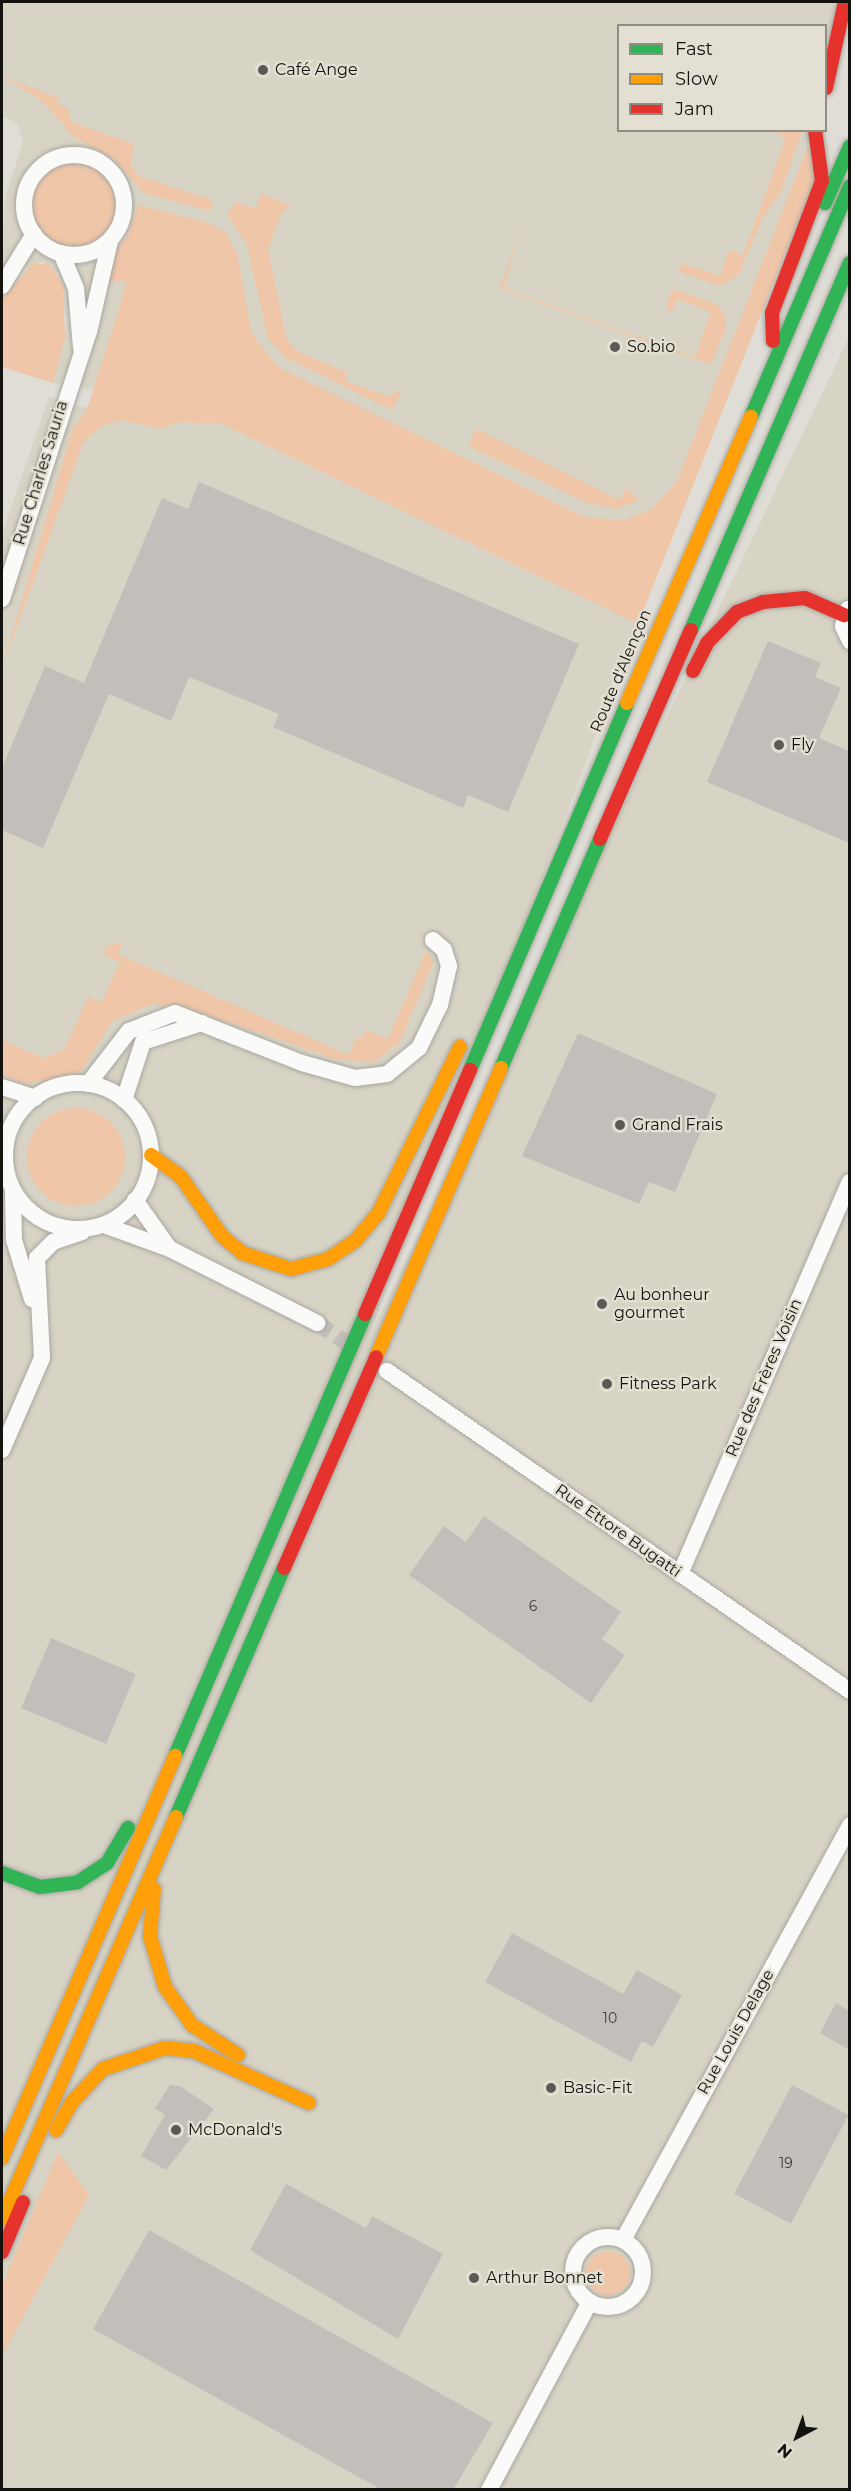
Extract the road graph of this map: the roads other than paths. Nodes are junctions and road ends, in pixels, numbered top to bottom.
1 (844, 4) edge
2 (827, 79) edge
3 (815, 132) edge
4 (849, 146) edge
5 (849, 186) edge
6 (34, 234) junction
7 (110, 241) junction
8 (61, 253) junction
9 (814, 263) junction
10 (849, 263) edge
11 (2, 286) edge
12 (849, 306) edge
13 (81, 348) junction
14 (774, 357) junction
15 (709, 595) junction
16 (2, 599) edge
17 (847, 610) edge
18 (849, 641) edge
19 (687, 685) dead end
20 (676, 706) dead end
21 (631, 775) junction
22 (582, 804) junction
23 (433, 940) dead end
24 (483, 997) dead end
25 (202, 1023) junction
26 (469, 1028) dead end
27 (88, 1084) junction
28 (2, 1087) edge
29 (35, 1098) junction
30 (124, 1100) junction
31 (5, 1130) edge
32 (151, 1155) junction
33 (849, 1182) edge
34 (13, 1190) junction
35 (135, 1200) junction
36 (97, 1227) junction
37 (8, 1241) edge
38 (170, 1249) junction
39 (317, 1323) tunnel mouth
40 (44, 1324) junction
41 (387, 1371) dead end
42 (2, 1450) edge
43 (265, 1549) junction
44 (680, 1574) junction
45 (849, 1691) edge
46 (849, 1825) edge
47 (158, 1860) junction
48 (2, 1873) edge
49 (2, 2158) edge
50 (2, 2219) edge
51 (623, 2240) junction
52 (2, 2252) edge
53 (590, 2302) junction
54 (489, 2490) edge

1 - 2 main road
3 - 14 main road
4 - 9 main road
5 - 9 main road
6 - 7 street
6 - 8 street
6 - 11 street
7 - 8 street
7 - 13 street, Rue Charles Sauria
8 - 13 street, Rue Charles Sauria
9 - 14 main road
10 - 15 main road
12 - 15 main road
13 - 16 street, Rue Charles Sauria
14 - 22 main road, Route d'Alençon
15 - 21 main road
17 - 18 street
17 - 19 main road
20 - 21 main road
21 - 47 main road
22 - 24 main road
22 - 43 main road
23 - 25 street
25 - 27 street
25 - 30 street
26 - 32 main road
27 - 29 street
27 - 30 street
28 - 29 street
29 - 31 street
30 - 32 street
31 - 34 street
32 - 35 street
33 - 44 street, Rue des Frères Voisin
34 - 36 street
34 - 37 street
35 - 36 street
35 - 38 street
36 - 38 street
36 - 40 street
37 - 40 street
38 - 39 street
40 - 42 street
41 - 44 street, Rue Ettore Bugatti
43 - 48 main road
43 - 49 main road
44 - 45 street, Rue Ettore Bugatti
46 - 51 street, Rue Louis Delage
47 - 50 main road
47 - 52 main road
51 - 53 street
51 - 53 street
53 - 54 street

